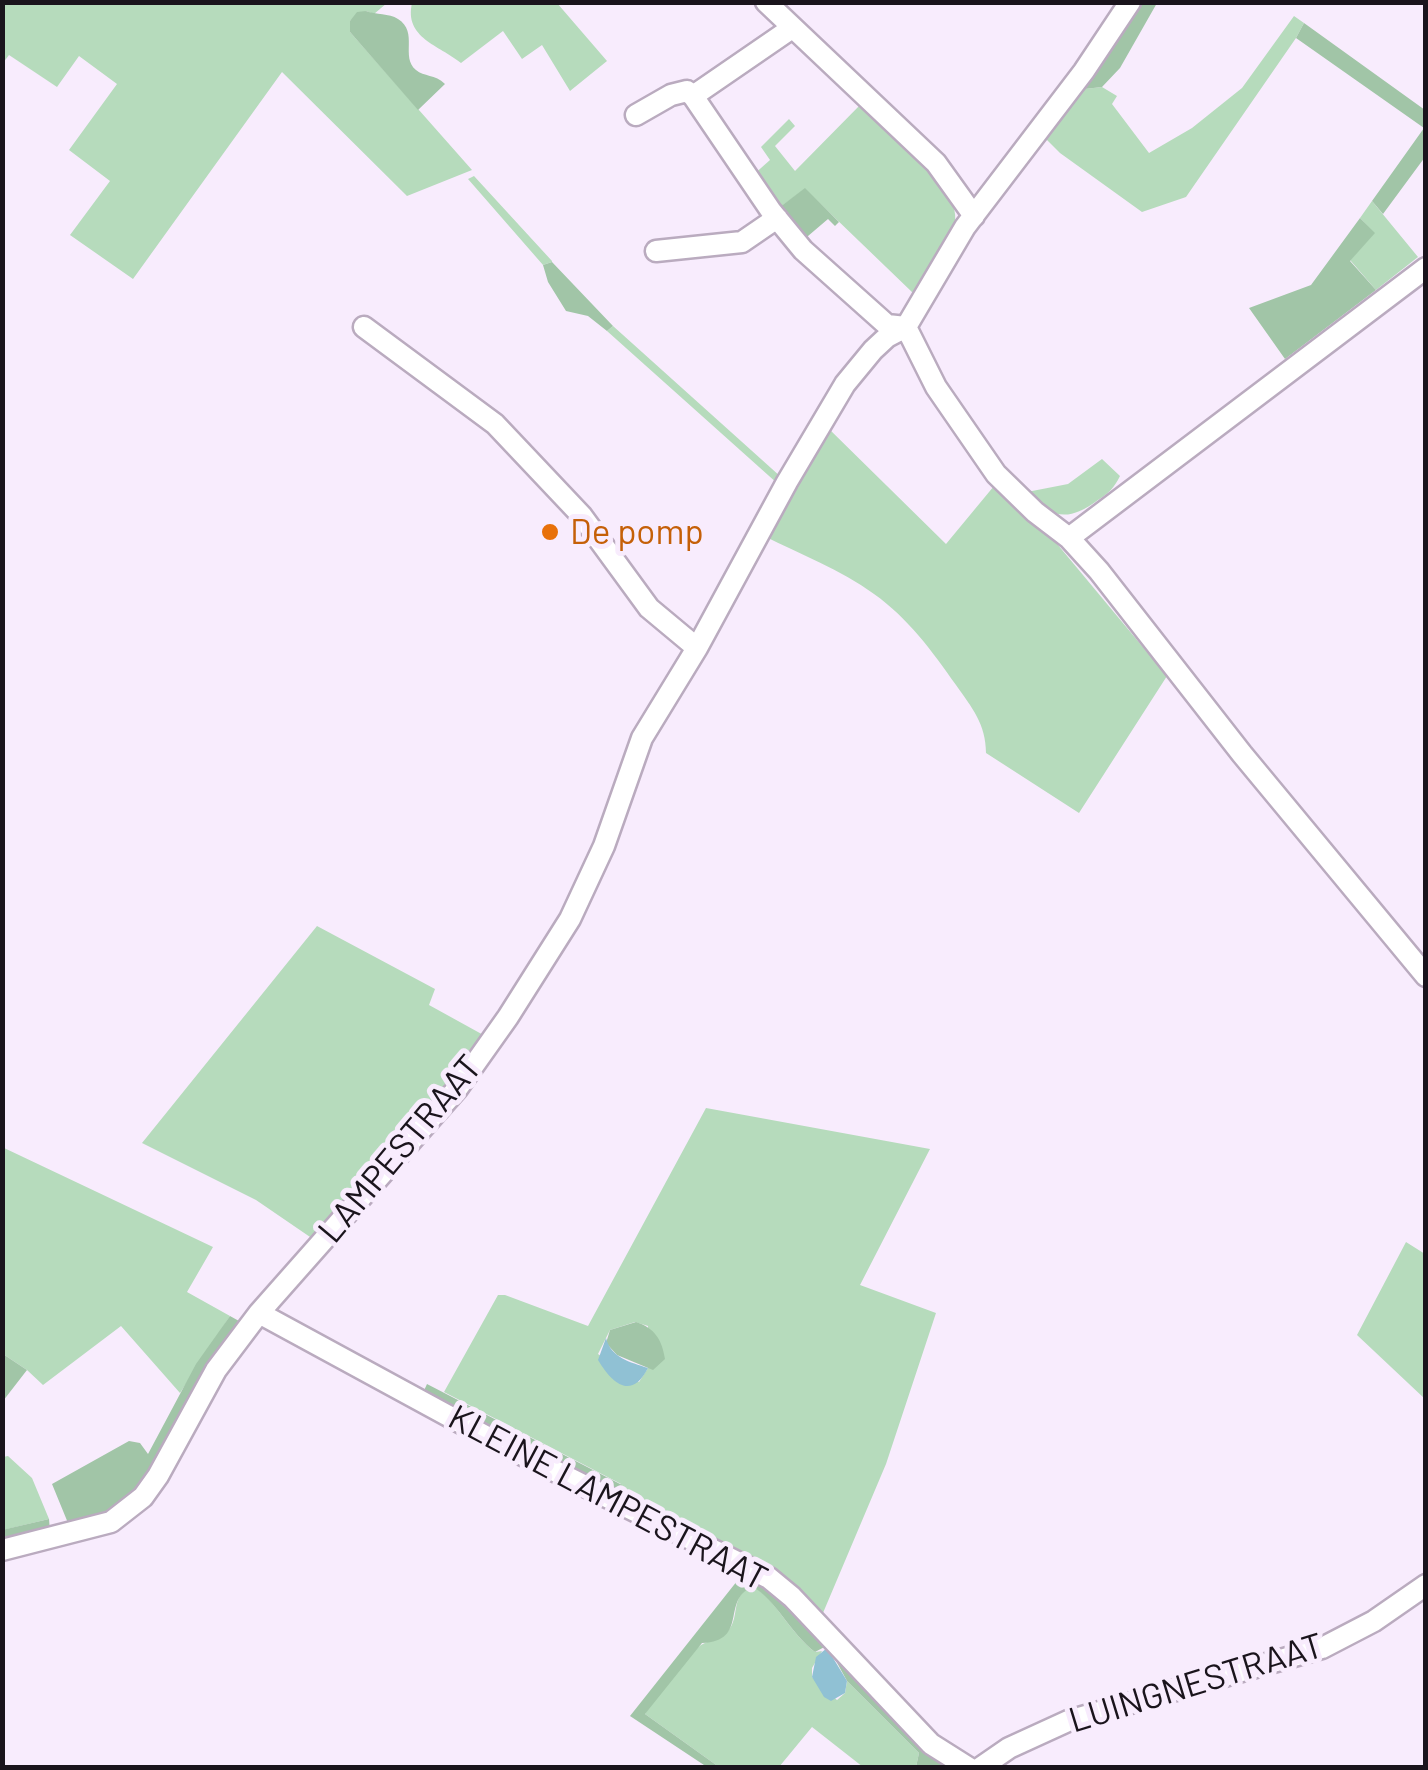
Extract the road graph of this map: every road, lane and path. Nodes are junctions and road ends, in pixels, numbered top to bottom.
1 (766, 2) edge
2 (1130, 2) edge
3 (792, 28) junction
4 (693, 96) junction
5 (636, 115) dead end
6 (974, 216) junction
7 (777, 218) junction
8 (656, 251) dead end
9 (1426, 268) edge
10 (364, 327) dead end
11 (906, 327) junction
12 (1069, 538) junction
13 (697, 648) junction
14 (1426, 976) edge
15 (258, 1313) junction
16 (2, 1550) edge
17 (1419, 1590) edge
18 (969, 1768) edge
19 (980, 1768) edge

1 - 3 street
2 - 6 street
3 - 4 street
3 - 6 street
4 - 5 street
4 - 7 street
6 - 11 street
7 - 8 street
7 - 11 street
9 - 12 street
10 - 13 street
11 - 12 street
11 - 13 street, LAMPESTRAAT
12 - 14 street
13 - 15 street, LAMPESTRAAT
15 - 16 street, LAMPESTRAAT
15 - 18 street, KLEINE LAMPESTRAAT
17 - 19 street, LUINGNESTRAAT

